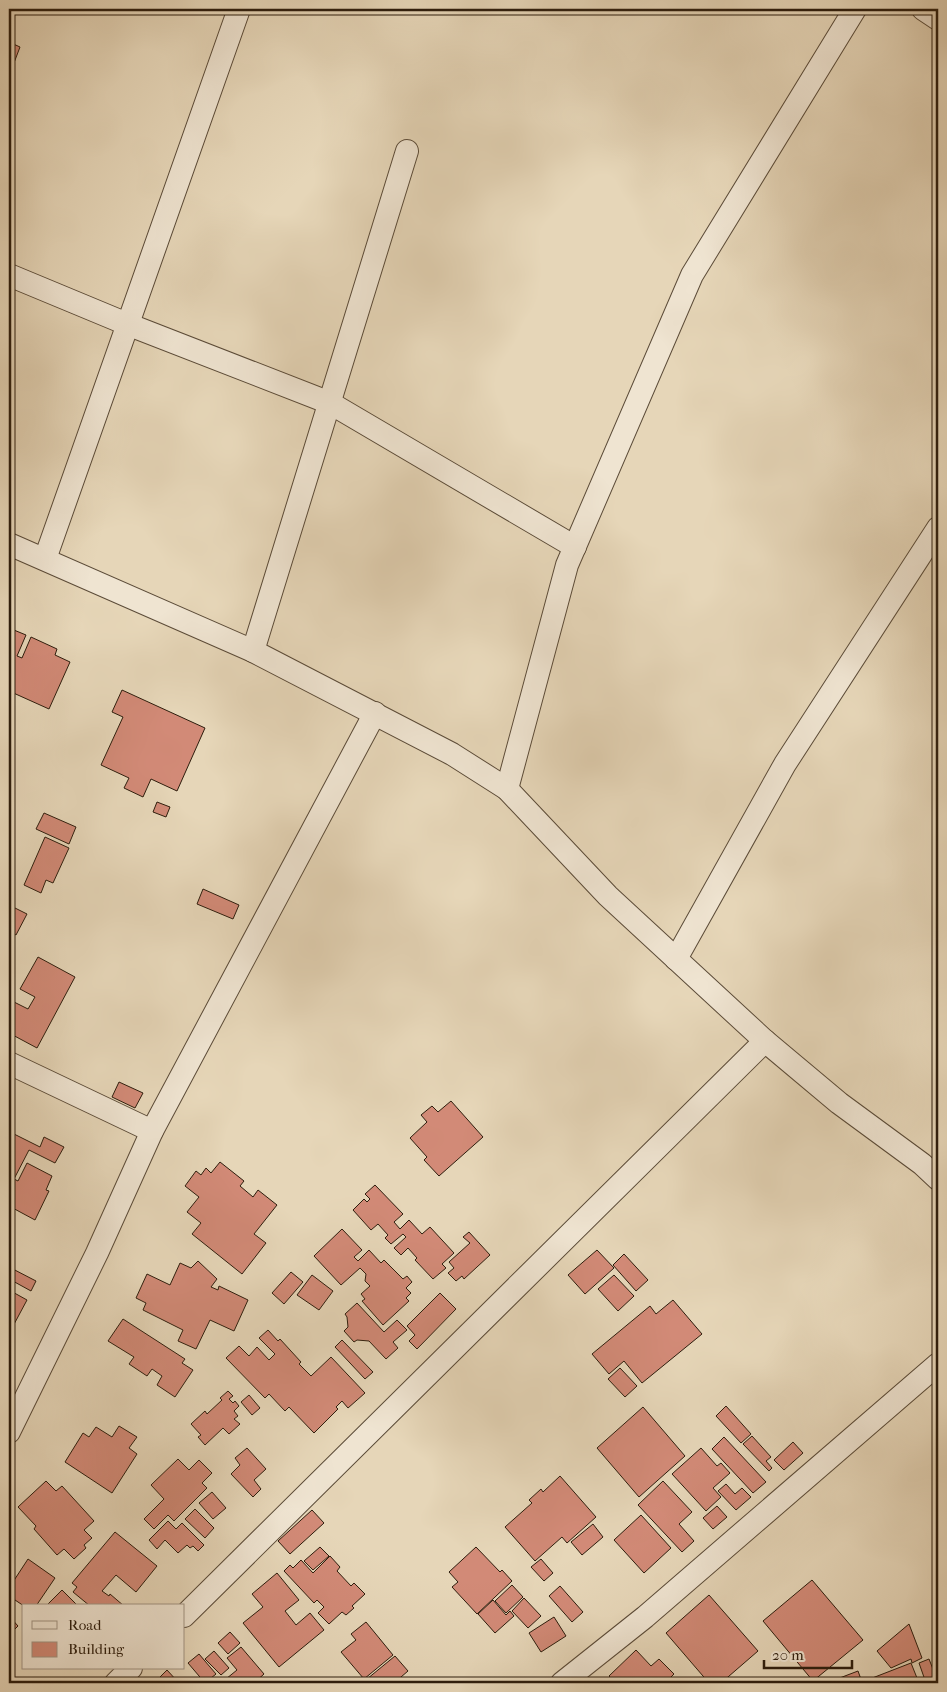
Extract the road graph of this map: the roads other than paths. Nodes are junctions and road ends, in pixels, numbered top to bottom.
1 (239, 9) edge
2 (854, 9) edge
3 (923, 9) edge
4 (938, 19) edge
5 (407, 150) dead end
6 (9, 275) edge
7 (127, 324) junction
8 (330, 404) junction
9 (938, 528) edge
10 (9, 544) edge
11 (575, 547) junction
12 (45, 559) junction
13 (254, 651) junction
14 (375, 713) junction
15 (507, 789) junction
16 (676, 959) junction
17 (766, 1042) junction
18 (9, 1063) edge
19 (152, 1131) junction
20 (938, 1180) edge
21 (938, 1364) edge
22 (9, 1432) edge
23 (185, 1615) edge
24 (129, 1670) edge
25 (116, 1683) edge
26 (562, 1683) edge

1 - 7 street
2 - 11 street
3 - 4 street
5 - 8 street
6 - 7 street
7 - 8 street
7 - 12 street
8 - 11 street
8 - 13 street
9 - 16 street
10 - 12 street
11 - 15 street
12 - 13 street
13 - 14 street
14 - 15 street
14 - 19 street
15 - 16 street
16 - 17 street
17 - 20 street
17 - 23 street
18 - 19 street
19 - 22 street
21 - 26 street
24 - 25 street

